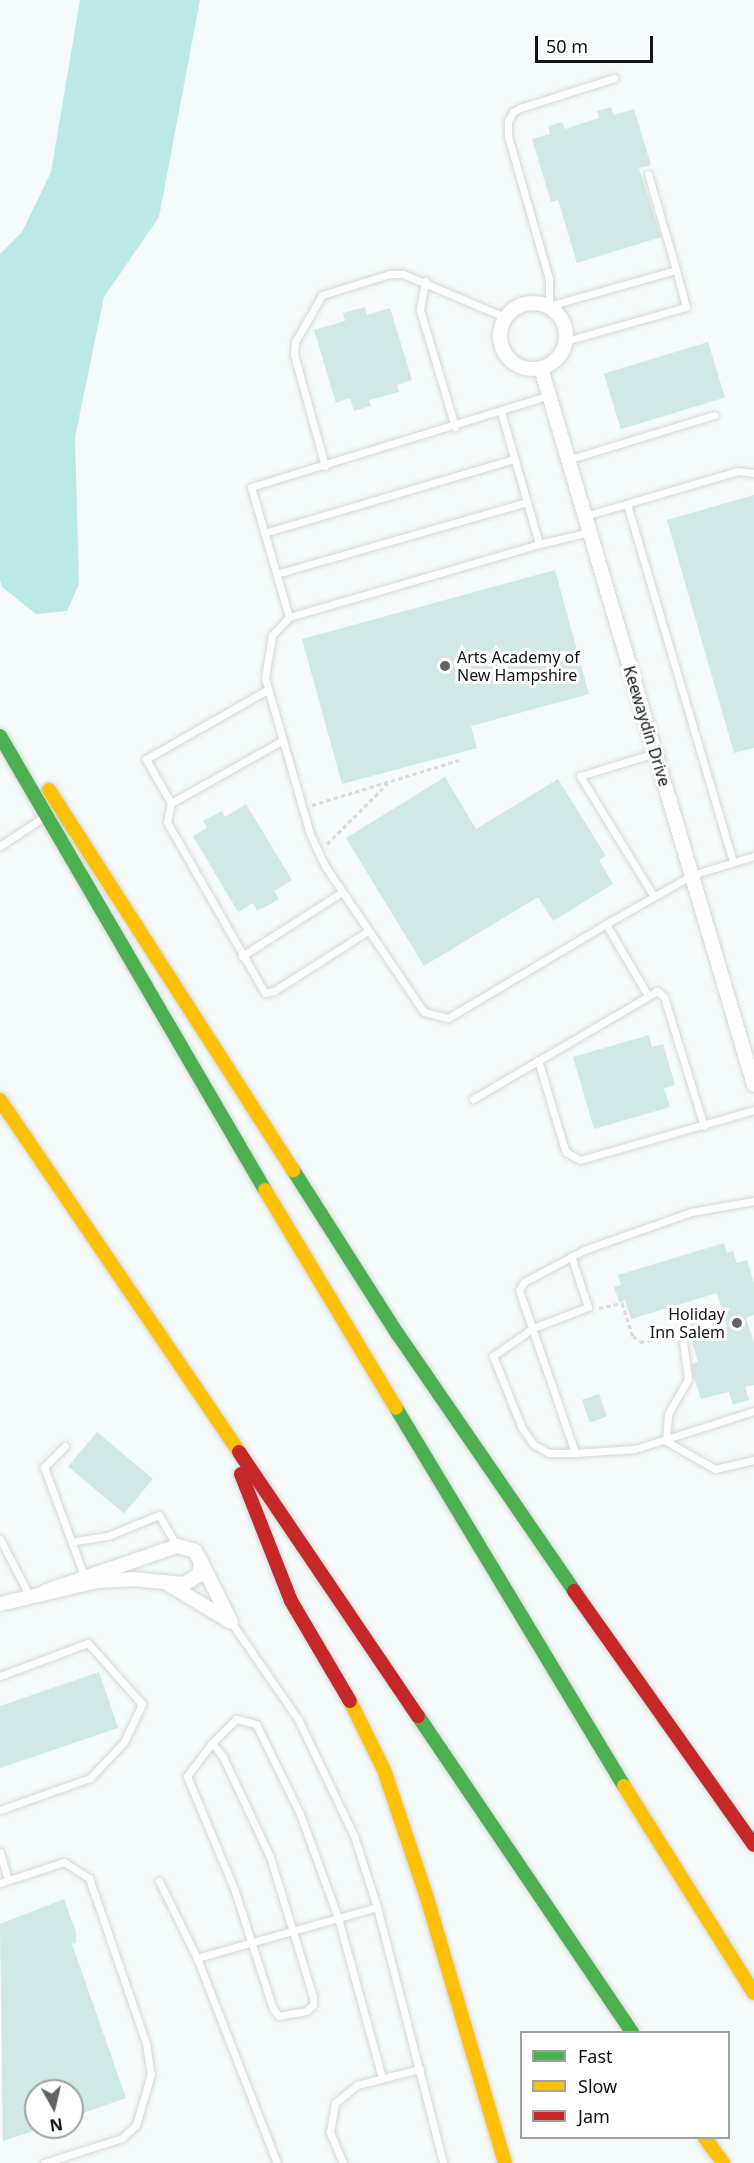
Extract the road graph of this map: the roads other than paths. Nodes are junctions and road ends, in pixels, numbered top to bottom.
1 (614, 78) dead end
2 (648, 174) dead end
3 (676, 270) junction
4 (425, 281) junction
5 (549, 306) junction
6 (506, 317) junction
7 (566, 341) junction
8 (541, 368) junction
9 (547, 396) junction
10 (501, 412) junction
11 (714, 415) dead end
12 (455, 426) junction
13 (514, 459) junction
14 (567, 460) junction
15 (325, 466) junction
16 (754, 473) edge
17 (526, 502) junction
18 (627, 504) junction
19 (585, 516) junction
20 (590, 532) junction
21 (264, 533) junction
22 (539, 544) junction
23 (276, 573) junction
24 (289, 617) junction
25 (267, 690) junction
26 (3, 731) edge
27 (283, 740) junction
28 (655, 753) junction
29 (171, 802) junction
30 (46, 816) junction
31 (0, 846) edge
32 (754, 855) edge
33 (733, 861) junction
34 (692, 875) junction
35 (342, 892) junction
36 (653, 895) junction
37 (606, 924) junction
38 (368, 931) junction
39 (242, 956) junction
40 (648, 994) junction
41 (538, 1060) junction
42 (754, 1085) edge
43 (473, 1099) dead end
44 (0, 1100) edge
45 (754, 1110) edge
46 (704, 1126) junction
47 (754, 1201) edge
48 (571, 1256) junction
49 (709, 1322) dead end
50 (533, 1328) junction
51 (754, 1411) edge
52 (223, 1430) junction
53 (666, 1441) junction
54 (65, 1446) dead end
55 (575, 1453) junction
56 (754, 1460) edge
57 (0, 1539) edge
58 (75, 1541) junction
59 (177, 1546) junction
60 (201, 1562) junction
61 (84, 1576) junction
62 (168, 1584) junction
63 (46, 1591) junction
64 (29, 1596) junction
65 (0, 1604) edge
66 (231, 1622) junction
67 (0, 1676) edge
68 (648, 1691) junction
69 (212, 1743) junction
70 (0, 1810) edge
71 (754, 1818) edge
72 (754, 1845) edge
73 (0, 1852) edge
74 (8, 1880) junction
75 (159, 1881) dead end
76 (0, 1883) edge
77 (377, 1907) junction
78 (338, 1918) junction
79 (294, 1929) junction
80 (251, 1941) junction
81 (197, 1958) junction
82 (754, 1993) edge
83 (631, 2031) edge
84 (420, 2069) junction
85 (382, 2078) junction
86 (706, 2139) edge
87 (44, 2163) edge
88 (277, 2163) edge
89 (343, 2163) edge
90 (443, 2163) edge
91 (505, 2163) edge
92 (723, 2163) edge

1 - 5 lane
2 - 3 lane
3 - 5 lane
3 - 7 lane
4 - 6 lane
4 - 12 lane
4 - 15 lane
5 - 6 street
5 - 7 street
6 - 8 street
7 - 8 street
8 - 9 street, Keewaydin Drive
9 - 10 lane
9 - 14 street, Keewaydin Drive
10 - 12 lane
10 - 13 lane
11 - 14 lane
12 - 15 lane
13 - 17 lane
13 - 21 lane
14 - 19 street, Keewaydin Drive
15 - 21 lane
16 - 18 lane
17 - 22 lane
17 - 23 lane
18 - 19 lane
18 - 33 lane
19 - 20 street, Keewaydin Drive
20 - 22 lane
20 - 28 street, Keewaydin Drive
21 - 23 lane
22 - 24 lane
23 - 24 lane
24 - 25 lane
25 - 27 lane
25 - 29 lane
26 - 30 highway
26 - 68 highway
27 - 29 lane
27 - 35 lane
28 - 34 street, Keewaydin Drive
28 - 36 lane
29 - 39 lane
30 - 31 lane
30 - 82 highway
32 - 33 lane
33 - 34 lane
34 - 36 lane
34 - 42 street, Keewaydin Drive
35 - 38 lane
35 - 39 lane
36 - 37 lane
37 - 38 lane
37 - 40 lane
38 - 39 lane
40 - 41 lane
40 - 46 lane
41 - 43 lane
41 - 46 lane
44 - 52 highway
45 - 46 lane
47 - 48 lane
48 - 50 lane
48 - 50 lane
49 - 53 lane
50 - 55 lane
50 - 55 lane
51 - 53 lane
52 - 83 highway
52 - 91 highway
53 - 55 lane
53 - 56 lane
54 - 58 lane
57 - 64 lane
58 - 59 lane
58 - 61 lane
59 - 60 street
59 - 61 street
60 - 62 street
60 - 66 street
61 - 63 street
62 - 63 street
62 - 66 street
63 - 64 street
64 - 65 street
66 - 77 lane
67 - 70 lane
68 - 71 highway
68 - 72 highway
69 - 78 lane
69 - 79 lane
69 - 80 lane
73 - 74 lane
74 - 76 lane
74 - 87 lane
75 - 81 lane
77 - 78 lane
77 - 84 lane
78 - 79 lane
78 - 85 lane
79 - 80 lane
79 - 80 lane
80 - 81 lane
81 - 88 lane
84 - 85 lane
84 - 90 lane
85 - 89 lane
86 - 92 highway

